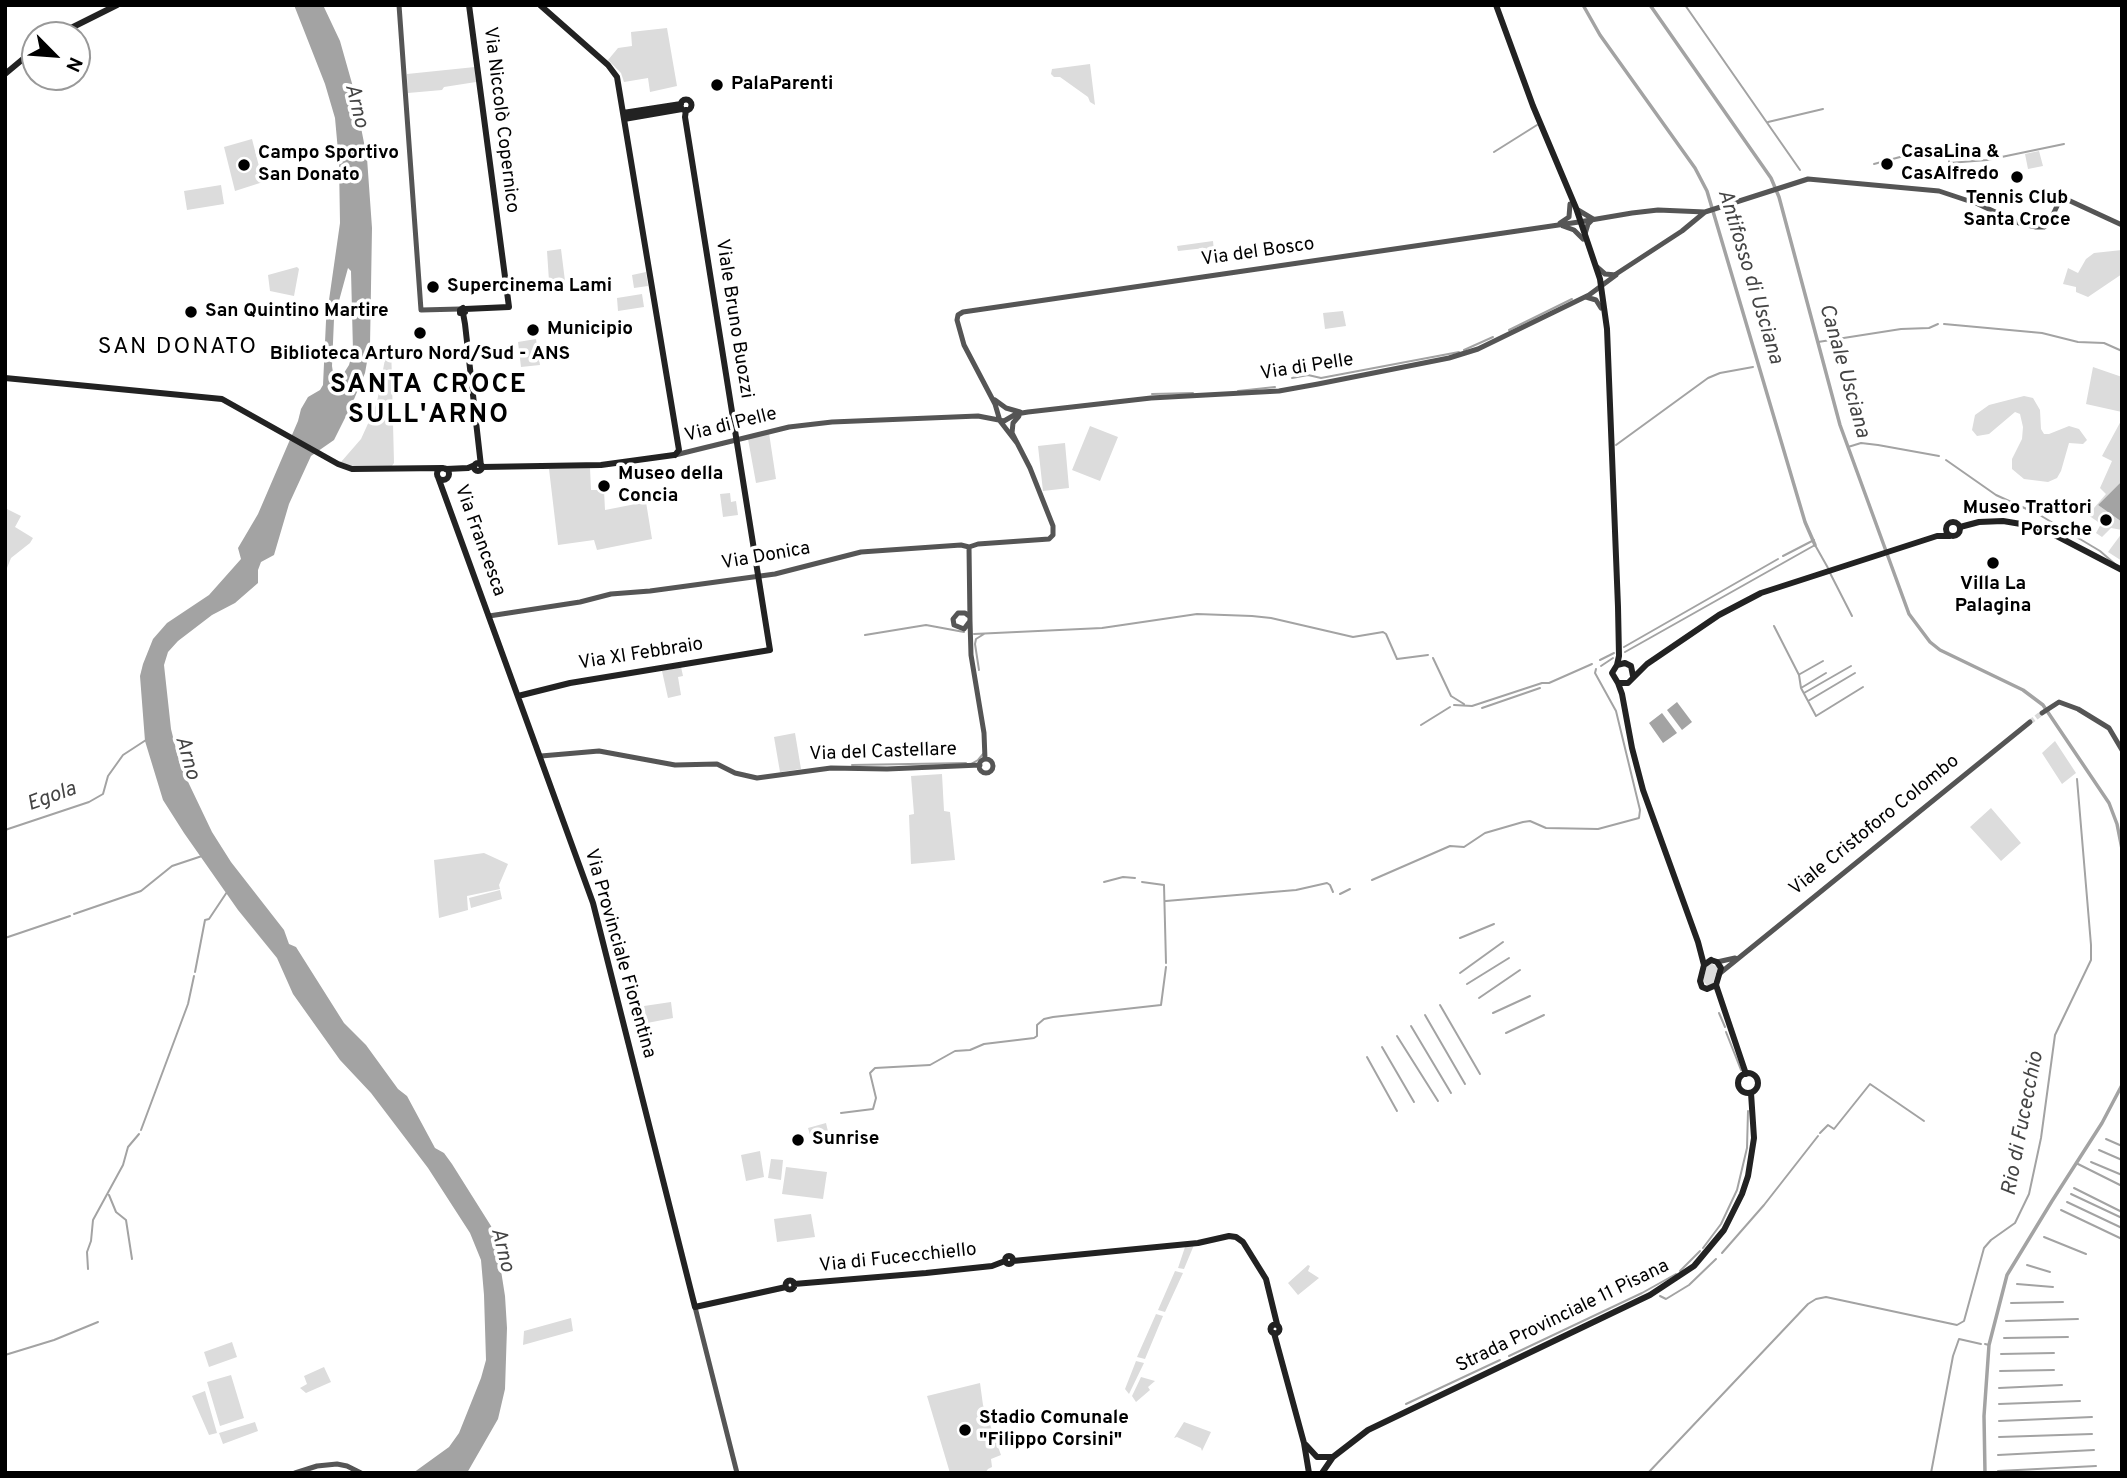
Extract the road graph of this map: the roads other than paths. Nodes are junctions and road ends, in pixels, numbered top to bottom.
1 (117, 5) edge
2 (399, 5) edge
3 (469, 5) edge
4 (540, 5) edge
5 (1496, 5) edge
6 (83, 21) edge
7 (21, 61) edge
8 (5, 74) edge
9 (623, 116) junction
10 (1573, 206) junction
11 (1711, 211) junction
12 (1593, 219) junction
13 (1579, 222) junction
14 (1557, 225) junction
15 (2122, 225) edge
16 (1584, 237) junction
17 (1596, 265) junction
18 (1616, 275) junction
19 (1609, 281) junction
20 (1599, 287) junction
21 (1581, 298) junction
22 (1603, 307) junction
23 (463, 310) junction
24 (5, 378) edge
25 (989, 394) junction
26 (1027, 412) junction
27 (978, 416) junction
28 (1000, 421) junction
29 (737, 441) junction
30 (1017, 443) junction
31 (675, 455) junction
32 (478, 467) junction
33 (446, 471) junction
34 (437, 473) junction
35 (1960, 527) junction
36 (1946, 528) junction
37 (1937, 536) junction
38 (1950, 536) junction
39 (969, 547) junction
40 (2122, 570) edge
41 (759, 577) junction
42 (969, 598) junction
43 (958, 613) junction
44 (489, 616) junction
45 (969, 618) junction
46 (964, 629) junction
47 (971, 637) junction
48 (1619, 647) junction
49 (770, 650) joint
50 (1647, 664) junction
51 (1616, 665) junction
52 (1628, 665) junction
53 (1633, 676) junction
54 (1618, 683) junction
55 (1628, 683) junction
56 (519, 696) junction
57 (1624, 705) junction
58 (2042, 713) tunnel mouth
59 (2030, 722) tunnel mouth
60 (2122, 750) edge
61 (541, 756) junction
62 (985, 759) junction
63 (979, 765) junction
64 (1740, 955) junction
65 (1711, 963) junction
66 (1719, 974) junction
67 (1713, 987) junction
68 (1746, 1074) junction
69 (1751, 1093) junction
70 (695, 1307) junction
71 (1304, 1443) junction
72 (1317, 1457) junction
73 (1333, 1457) junction
74 (1309, 1469) edge
75 (1323, 1471) edge
76 (295, 1473) edge
77 (361, 1473) edge
78 (737, 1473) edge

1 - 6 main road
2 - 23 street
3 - 23 main road, Via Niccolò Copernico
4 - 9 main road
5 - 10 main road
7 - 8 main road
9 - 29 main road, Viale Bruno Buozzi
9 - 31 main road
10 - 12 street
10 - 13 main road
10 - 14 street
11 - 12 street, Via del Bosco
11 - 15 street, Via del Bosco
11 - 18 street, Via di Pelle
12 - 13 street, Via del Bosco
12 - 16 street
13 - 14 street, Via del Bosco
13 - 16 main road
14 - 16 street
14 - 25 street, Via del Bosco
16 - 17 main road
16 - 20 main road
17 - 18 street
17 - 20 main road
18 - 19 street, Via di Pelle
18 - 20 street, Via di Pelle
19 - 20 street, Via di Pelle
19 - 22 street
20 - 21 street, Via di Pelle
20 - 22 main road
21 - 22 street
21 - 26 street, Via di Pelle
22 - 48 main road
23 - 32 main road
24 - 34 main road
25 - 26 street, Via di Pelle
25 - 27 street
25 - 28 street
26 - 28 street, Via di Pelle
26 - 30 street
27 - 28 street, Via di Pelle
27 - 29 street, Via di Pelle
28 - 30 street
29 - 31 street, Via di Pelle
29 - 41 main road, Viale Bruno Buozzi
30 - 39 street, Via Donica
31 - 32 main road, Via di Pelle
32 - 33 main road, Via di Pelle
33 - 34 main road
33 - 34 main road
34 - 44 main road, Via Francesca
35 - 36 main road
35 - 38 main road
35 - 40 main road
36 - 37 main road
36 - 38 main road
37 - 38 main road
37 - 50 main road
39 - 41 street, Via Donica
39 - 42 street
41 - 44 street, Via Donica
41 - 49 main road, Viale Bruno Buozzi
42 - 43 street
42 - 45 street
43 - 45 street
43 - 46 street
44 - 56 main road, Via Provinciale Fiorentina
45 - 46 street
45 - 47 street
46 - 47 street
47 - 62 street
48 - 51 main road
48 - 52 main road
49 - 56 main road, Via XI Febbraio
50 - 52 main road
50 - 53 main road
51 - 52 main road
51 - 54 main road
52 - 53 main road
53 - 55 main road
54 - 55 main road
54 - 57 main road, Strada Provinciale 11 Pisana
55 - 57 main road, Strada Provinciale 11 Pisana
56 - 61 main road, Via Provinciale Fiorentina
57 - 65 main road, Strada Provinciale 11 Pisana
58 - 60 street
59 - 64 street, Viale Cristoforo Colombo
61 - 63 street, Via del Castellare
61 - 70 main road, Via Provinciale Fiorentina
62 - 63 street, Via del Castellare
62 - 63 street, Via del Castellare
64 - 65 street, Viale Cristoforo Colombo
64 - 66 street, Viale Cristoforo Colombo
65 - 66 main road, Strada Provinciale 11 Pisana
65 - 67 main road, Strada Provinciale 11 Pisana
66 - 67 main road, Strada Provinciale 11 Pisana
67 - 68 main road, Strada Provinciale 11 Pisana
68 - 69 main road, Strada Provinciale 11 Pisana
68 - 69 main road, Strada Provinciale 11 Pisana
69 - 73 main road, Strada Provinciale 11 Pisana
70 - 71 main road, Via di Fucecchiello
70 - 78 street
71 - 72 main road
71 - 74 main road
72 - 73 main road
72 - 75 main road
73 - 75 main road, Strada Provinciale 11 Pisana
74 - 75 main road
76 - 77 street

